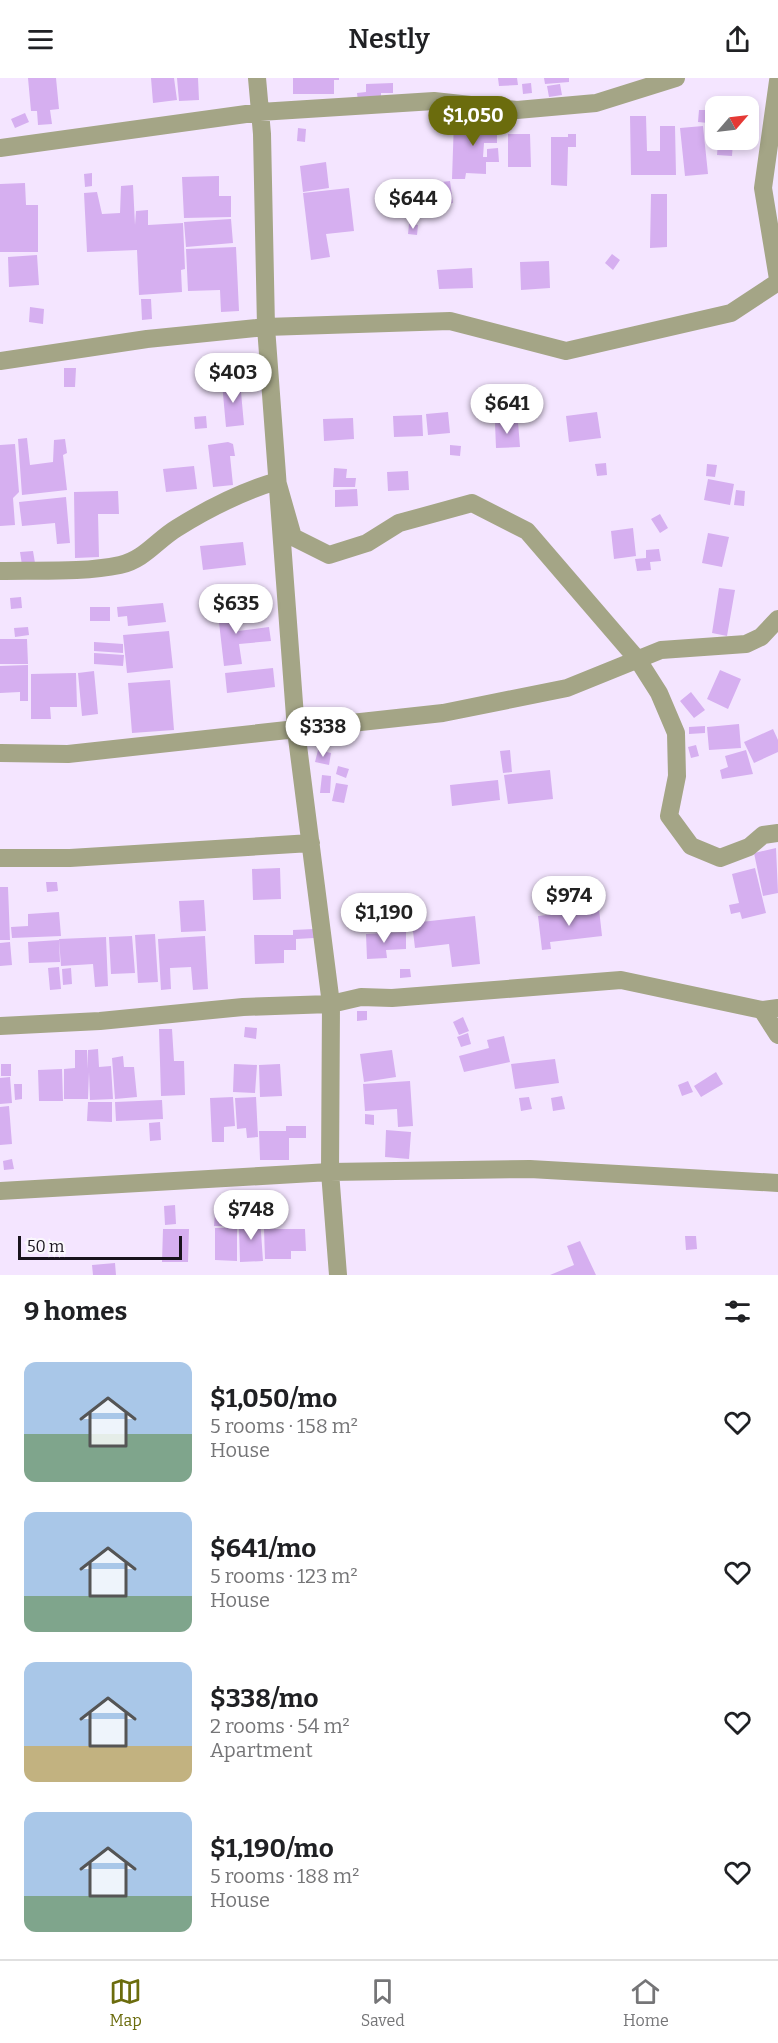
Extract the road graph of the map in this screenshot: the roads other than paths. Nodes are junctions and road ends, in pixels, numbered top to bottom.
1 (257, 78) edge
2 (676, 78) edge
3 (778, 81) edge
4 (260, 112) junction
5 (0, 148) edge
6 (778, 280) edge
7 (266, 327) junction
8 (0, 361) edge
9 (277, 481) junction
10 (0, 571) edge
11 (778, 619) edge
12 (638, 660) junction
13 (296, 730) junction
14 (0, 753) edge
15 (778, 833) edge
16 (311, 843) junction
17 (0, 858) edge
18 (331, 1004) junction
19 (770, 1009) edge
20 (0, 1026) edge
21 (778, 1035) edge
22 (330, 1172) junction
23 (778, 1183) edge
24 (0, 1191) edge
25 (338, 1275) edge

1 - 4 street
2 - 4 street
3 - 6 street
4 - 5 street
4 - 7 street
6 - 7 street
7 - 8 street
7 - 9 street
9 - 10 street
9 - 12 street
9 - 13 street
11 - 12 street
12 - 13 street
12 - 15 street
13 - 14 street
13 - 16 street
16 - 17 street
16 - 18 street
18 - 19 street
18 - 20 street
18 - 22 street
19 - 21 street
22 - 23 street
22 - 24 street
22 - 25 street

